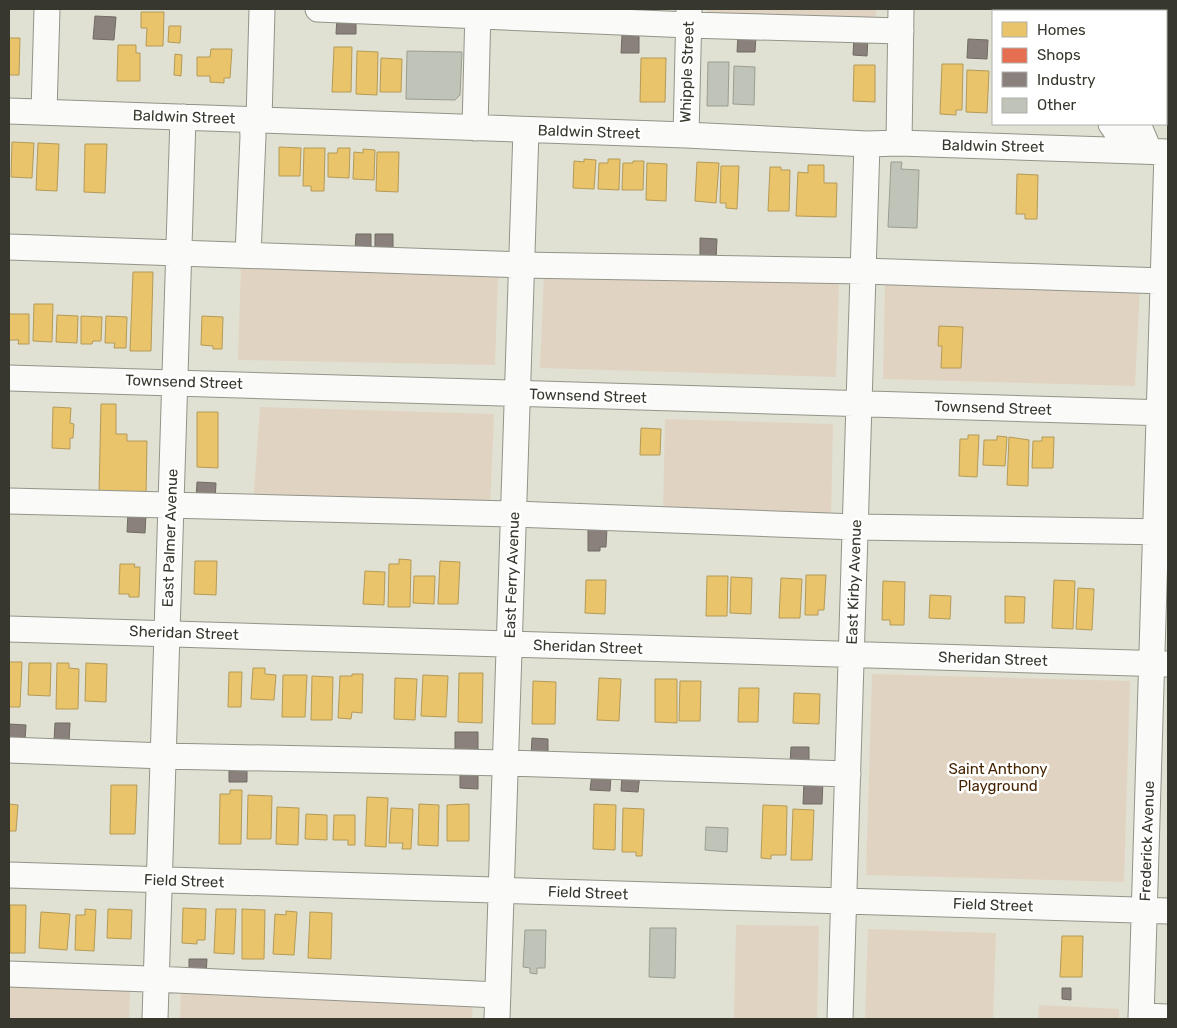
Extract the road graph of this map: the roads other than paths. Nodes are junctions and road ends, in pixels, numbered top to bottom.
1 (47, 9) edge
2 (262, 9) edge
3 (318, 9) edge
4 (478, 12) edge
5 (689, 17) edge
6 (901, 20) edge
7 (9, 111) edge
8 (44, 112) junction
9 (183, 117) junction
10 (255, 120) junction
11 (1114, 125) edge
12 (1139, 125) edge
13 (474, 128) junction
14 (526, 130) junction
15 (686, 135) junction
16 (867, 144) junction
17 (899, 144) junction
18 (1153, 151) edge
19 (9, 247) edge
20 (179, 252) junction
21 (248, 255) junction
22 (521, 265) junction
23 (864, 271) junction
24 (1164, 281) junction
25 (9, 378) edge
26 (174, 382) junction
27 (517, 394) junction
28 (859, 404) junction
29 (1164, 413) edge
30 (9, 501) edge
31 (171, 505) junction
32 (514, 514) junction
33 (856, 527) junction
34 (1162, 532) edge
35 (9, 629) edge
36 (167, 632) junction
37 (509, 645) junction
38 (852, 655) junction
39 (1160, 664) edge
40 (9, 750) edge
41 (164, 756) junction
42 (506, 763) junction
43 (848, 774) junction
44 (9, 875) edge
45 (160, 880) junction
46 (502, 890) junction
47 (844, 901) junction
48 (1157, 910) edge
49 (9, 974) edge
50 (156, 979) junction
51 (498, 1007) edge
52 (1168, 1017) edge
53 (1141, 1018) edge
54 (155, 1019) edge
55 (840, 1019) edge

1 - 8 street
2 - 10 street
3 - 4 street
4 - 5 street
4 - 13 street
5 - 6 street
5 - 15 street, Whipple Street
6 - 17 street
7 - 8 street, Baldwin Street
8 - 9 street, Baldwin Street
9 - 10 street, Baldwin Street
9 - 20 street, East Palmer Avenue
10 - 13 street, Baldwin Street
10 - 21 street
11 - 18 street
12 - 18 street
13 - 14 street, Baldwin Street
14 - 15 street, Baldwin Street
14 - 22 street, East Ferry Avenue
15 - 16 street, Baldwin Street
16 - 17 street, Baldwin Street
16 - 23 street, East Kirby Avenue
17 - 18 street, Baldwin Street
18 - 24 street
19 - 20 street
20 - 21 street
20 - 26 street, East Palmer Avenue
21 - 22 street
22 - 23 street
22 - 27 street, East Ferry Avenue
23 - 24 street
23 - 28 street, East Kirby Avenue
24 - 29 street
25 - 26 street, Townsend Street
26 - 27 street, Townsend Street
26 - 31 street, East Palmer Avenue
27 - 28 street, Townsend Street
27 - 32 street, East Ferry Avenue
28 - 29 street, Townsend Street
28 - 33 street, East Kirby Avenue
29 - 34 street, Frederick Avenue
30 - 31 street
31 - 32 street
31 - 36 street, East Palmer Avenue
32 - 33 street
32 - 37 street, East Ferry Avenue
33 - 34 street
33 - 38 street, East Kirby Avenue
34 - 39 street, Frederick Avenue
35 - 36 street, Sheridan Street
36 - 37 street, Sheridan Street
36 - 41 street, East Palmer Avenue
37 - 38 street, Sheridan Street
37 - 42 street, East Ferry Avenue
38 - 39 street, Sheridan Street
38 - 43 street, East Kirby Avenue
39 - 48 street, Frederick Avenue
40 - 41 street
41 - 42 street
41 - 45 street, East Palmer Avenue
42 - 43 street
42 - 46 street, East Ferry Avenue
43 - 47 street, East Kirby Avenue
44 - 45 street, Field Street
45 - 46 street, Field Street
45 - 50 street, East Palmer Avenue
46 - 47 street, Field Street
46 - 51 street, East Ferry Avenue
47 - 48 street, Field Street
47 - 55 street, East Kirby Avenue
48 - 53 street, Frederick Avenue
49 - 50 street
50 - 51 street
50 - 54 street, East Palmer Avenue
52 - 53 street

